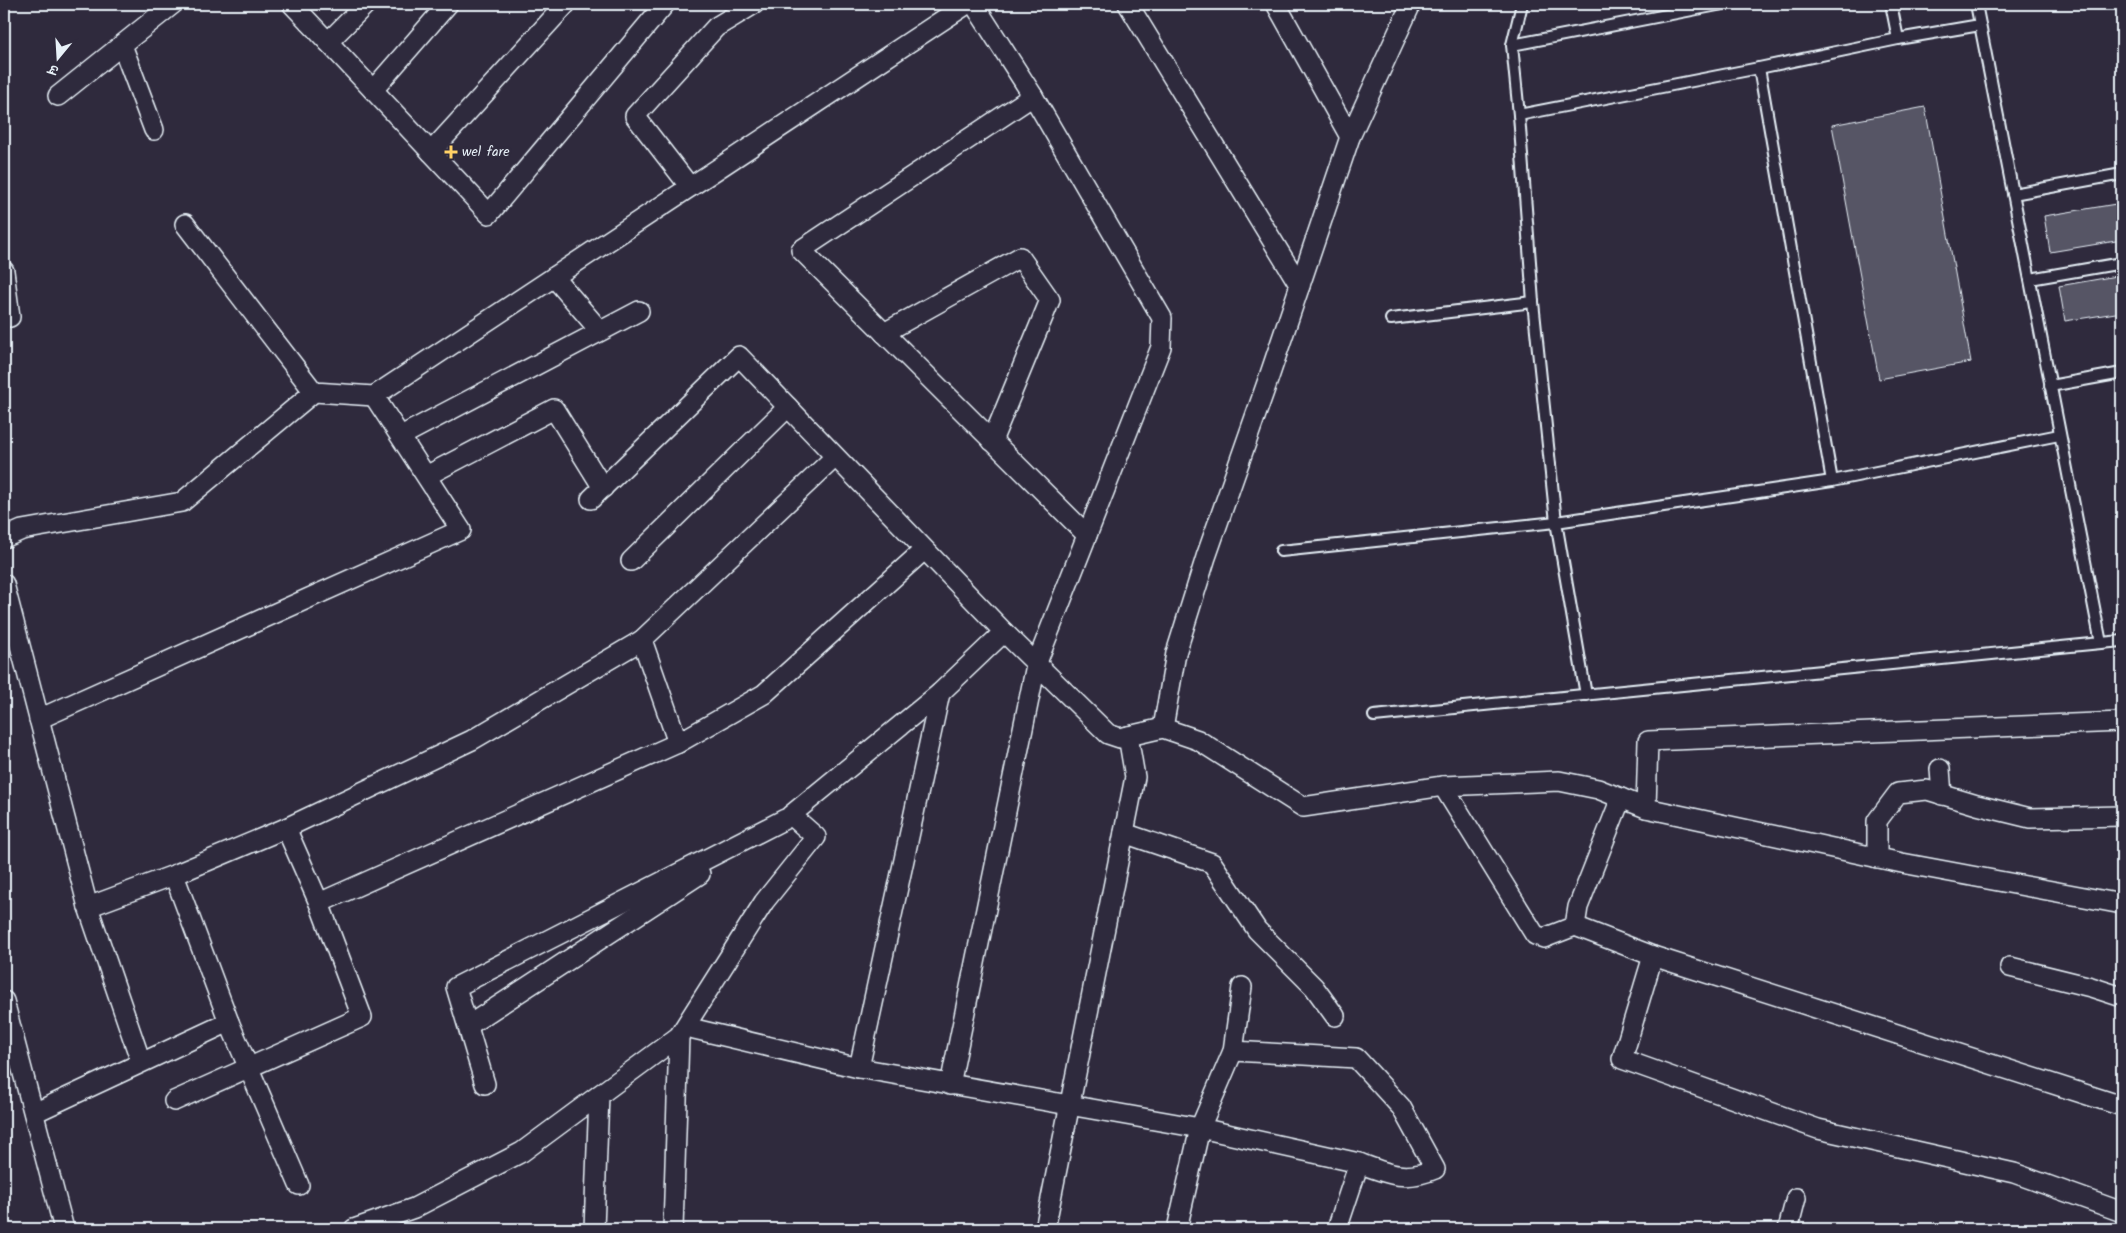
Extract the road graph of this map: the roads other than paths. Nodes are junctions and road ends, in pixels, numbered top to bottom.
1 (173, 4) edge
2 (292, 4) edge
3 (366, 4) edge
4 (448, 4) edge
5 (566, 4) edge
6 (665, 4) edge
7 (754, 4) edge
8 (967, 4) edge
9 (974, 4) edge
10 (1128, 4) edge
11 (1276, 4) edge
12 (1411, 4) edge
13 (1522, 4) edge
14 (1723, 4) edge
15 (1891, 4) edge
16 (1976, 4) edge
17 (1980, 25) junction
18 (1898, 39) junction
19 (328, 42) junction
20 (122, 45) junction
21 (1512, 45) junction
22 (1759, 68) junction
23 (373, 90) junction
24 (58, 96) dead end
25 (1033, 96) junction
26 (1520, 114) junction
27 (154, 130) dead end
28 (1350, 136) junction
29 (431, 152) junction
30 (2122, 174) edge
31 (690, 187) junction
32 (2013, 194) junction
33 (185, 224) dead end
34 (2122, 263) edge
35 (4, 271) edge
36 (554, 277) junction
37 (2030, 279) junction
38 (1300, 286) junction
39 (1533, 302) junction
40 (639, 311) dead end
41 (10, 317) dead end
42 (1390, 319) dead end
43 (600, 331) junction
44 (884, 333) junction
45 (2122, 373) edge
46 (2050, 386) junction
47 (314, 392) junction
48 (374, 396) junction
49 (788, 407) junction
50 (2059, 435) junction
51 (402, 436) junction
52 (992, 441) junction
53 (835, 457) junction
54 (428, 475) junction
55 (1832, 482) junction
56 (1556, 522) junction
57 (1087, 535) junction
58 (4, 538) edge
59 (924, 550) junction
60 (1281, 551) dead end
61 (631, 561) dead end
62 (4, 584) edge
63 (1004, 632) junction
64 (642, 640) junction
65 (2122, 641) edge
66 (2101, 643) junction
67 (1036, 664) junction
68 (940, 693) junction
69 (1586, 695) junction
70 (1374, 716) dead end
71 (39, 719) junction
72 (2122, 722) edge
73 (1163, 728) junction
74 (1128, 736) junction
75 (678, 743) junction
76 (1940, 769) dead end
77 (1442, 786) junction
78 (1942, 795) junction
79 (1621, 798) junction
80 (1646, 808) junction
81 (2122, 816) edge
82 (788, 817) junction
83 (286, 828) junction
84 (1124, 833) junction
85 (1877, 858) junction
86 (174, 875) junction
87 (319, 903) junction
88 (2122, 904) edge
89 (88, 907) junction
90 (1575, 926) junction
91 (1653, 956) junction
92 (2010, 967) dead end
93 (1242, 987) dead end
94 (2122, 997) edge
95 (4, 1001) edge
96 (1335, 1016) dead end
97 (229, 1022) junction
98 (469, 1025) junction
99 (683, 1031) junction
100 (1232, 1051) junction
101 (141, 1062) junction
102 (249, 1067) junction
103 (859, 1068) junction
104 (485, 1084) dead end
105 (950, 1085) junction
106 (599, 1095) junction
107 (174, 1101) dead end
108 (1071, 1105) junction
109 (2122, 1106) edge
110 (34, 1113) junction
111 (1200, 1128) junction
112 (1359, 1163) junction
113 (299, 1185) dead end
114 (1796, 1198) dead end
115 (2122, 1212) edge
116 (64, 1229) edge
117 (354, 1229) edge
118 (594, 1229) edge
119 (673, 1229) edge
120 (1045, 1229) edge
121 (1177, 1229) edge
122 (1337, 1229) edge
123 (1788, 1229) edge

1 - 20 street
2 - 19 street
3 - 19 street
4 - 23 street
5 - 29 street
6 - 29 street
7 - 31 street
8 - 31 street
9 - 25 street
10 - 38 street
11 - 28 street
12 - 28 street
13 - 21 lane
14 - 21 lane
15 - 18 lane
16 - 17 lane
17 - 18 lane
17 - 32 lane
18 - 22 lane
19 - 23 street
20 - 24 street
20 - 27 street
21 - 26 lane
22 - 26 lane
22 - 55 lane
23 - 29 street
25 - 44 street
25 - 57 street
26 - 39 lane
28 - 38 street
30 - 32 lane
31 - 36 street
32 - 37 lane
33 - 47 street
34 - 37 lane
35 - 41 street
36 - 43 street
36 - 48 street
37 - 46 lane
38 - 73 street
39 - 42 lane
39 - 56 lane
40 - 43 street
43 - 51 street
44 - 52 street
44 - 52 street
45 - 46 lane
46 - 50 lane
47 - 48 street
47 - 58 street
48 - 51 street
49 - 53 street
49 - 54 street
49 - 61 street
50 - 55 lane
50 - 66 lane
51 - 54 street
52 - 57 street
53 - 59 street
53 - 64 street
54 - 71 street
55 - 56 lane
56 - 60 lane
56 - 69 lane
57 - 67 street
59 - 63 street
59 - 75 street
62 - 71 street
63 - 67 street
63 - 68 street
64 - 75 street
64 - 83 street
65 - 66 lane
66 - 69 lane
67 - 74 street
67 - 105 street
68 - 82 street
68 - 103 street
69 - 70 lane
71 - 89 street
72 - 80 street
73 - 74 street
73 - 77 street
74 - 84 street
75 - 87 street
76 - 78 street
77 - 79 street
77 - 90 street
78 - 81 street
78 - 85 street
79 - 80 street
79 - 90 street
80 - 85 street
82 - 98 street
82 - 98 street
82 - 99 street
83 - 86 street
83 - 87 street
84 - 96 street
84 - 108 street
85 - 88 street
86 - 89 street
86 - 97 street
87 - 102 street
89 - 101 street
90 - 91 street
91 - 109 street
91 - 115 street
92 - 94 street
93 - 100 street
95 - 110 street
97 - 101 street
97 - 102 street
98 - 104 street
99 - 103 street
99 - 106 street
99 - 119 street
100 - 111 street
100 - 112 street
101 - 110 street
102 - 107 street
102 - 113 street
103 - 105 street
105 - 108 street
106 - 117 street
106 - 118 street
108 - 111 street
108 - 120 street
110 - 116 street
111 - 112 street
111 - 121 street
112 - 122 street
114 - 123 street

